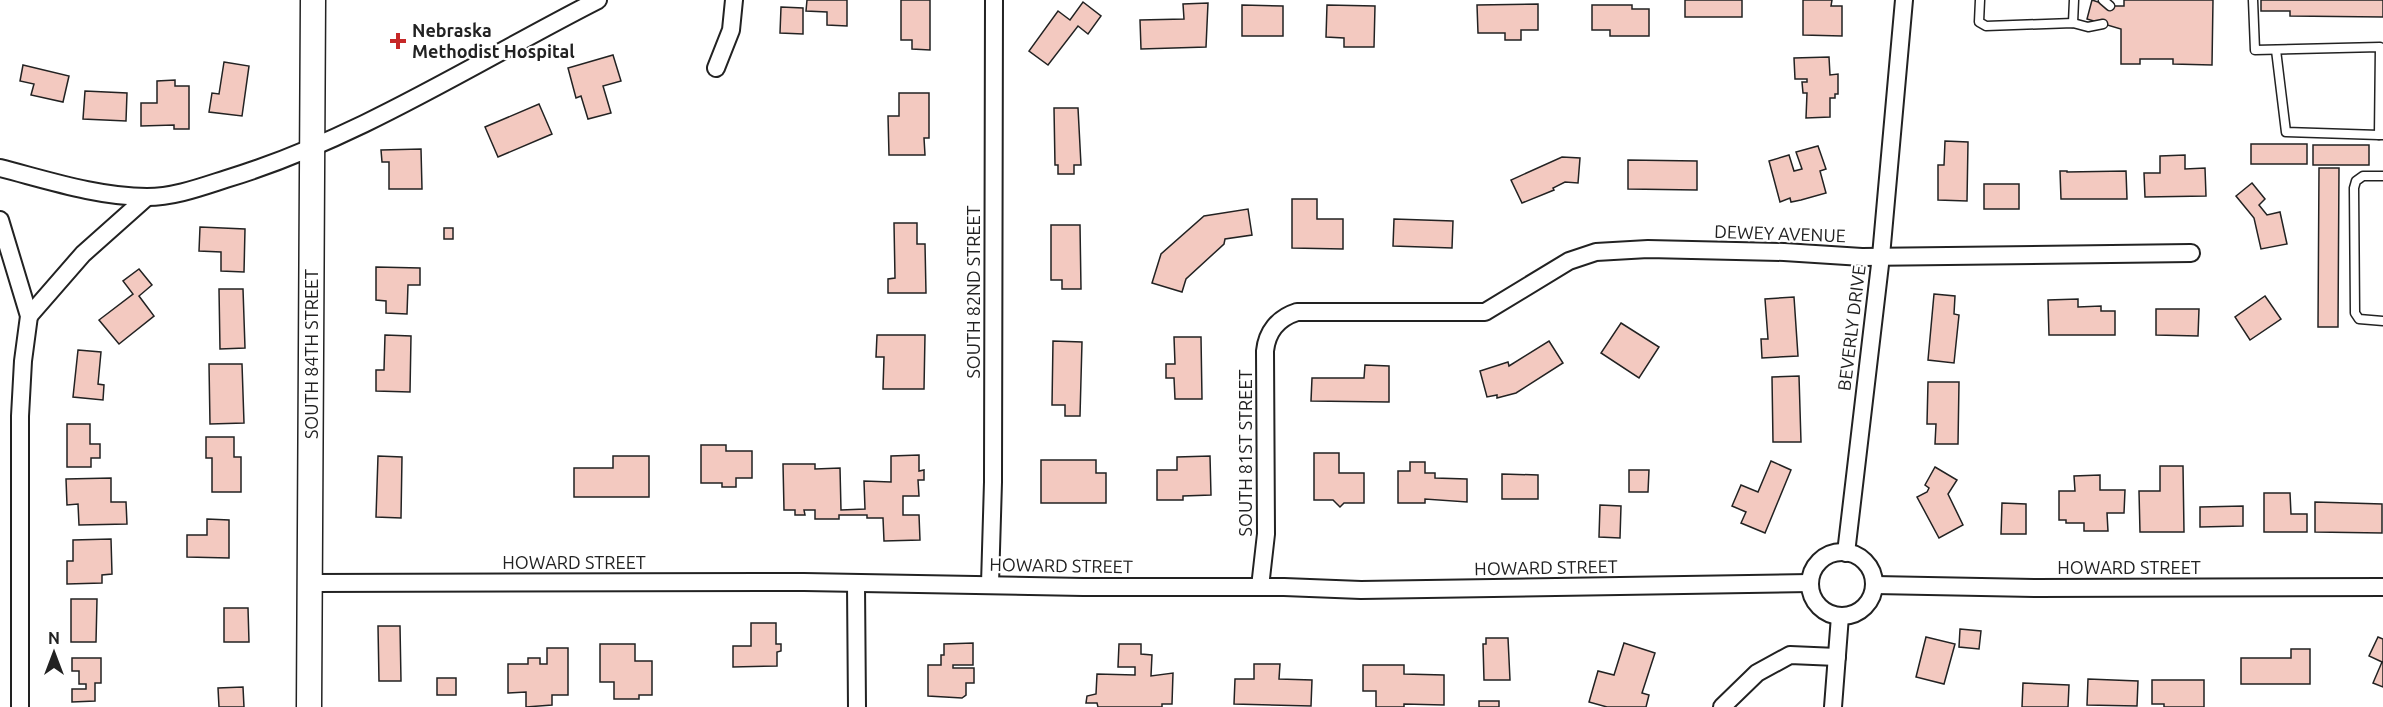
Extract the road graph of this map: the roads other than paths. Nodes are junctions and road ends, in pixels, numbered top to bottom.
1 (313, 0) edge
2 (598, 0) edge
3 (734, 0) edge
4 (994, 0) edge
5 (1904, 0) edge
6 (1980, 0) edge
7 (2074, 0) edge
8 (2253, 0) edge
9 (2073, 23) junction
10 (2103, 24) dead end
11 (2276, 50) junction
12 (716, 68) dead end
13 (2381, 135) edge
14 (313, 147) junction
15 (0, 168) edge
16 (2383, 176) edge
17 (147, 197) junction
18 (0, 220) edge
19 (2191, 253) dead end
20 (1881, 256) junction
21 (29, 316) junction
22 (2383, 321) edge
23 (1279, 322) joint
24 (1846, 553) junction
25 (311, 583) junction
26 (1810, 583) junction
27 (990, 584) junction
28 (856, 585) junction
29 (1875, 585) junction
30 (1260, 587) junction
31 (2383, 587) edge
32 (1840, 616) junction
33 (1837, 657) junction
34 (20, 707) edge
35 (309, 707) edge
36 (857, 707) edge
37 (1722, 707) edge
38 (1833, 707) edge

1 - 14 main road, SOUTH 84TH STREET
2 - 14 street
3 - 12 street
4 - 27 street, SOUTH 82ND STREET
5 - 20 street, BEVERLY DRIVE
6 - 9 lane
7 - 9 lane
8 - 11 lane
9 - 10 lane
11 - 13 lane
11 - 13 lane
14 - 17 street
14 - 25 main road, SOUTH 84TH STREET
15 - 17 street
16 - 22 lane
17 - 21 street
18 - 21 street
19 - 20 street, DEWEY AVENUE
20 - 23 street, DEWEY AVENUE
20 - 24 street, BEVERLY DRIVE
21 - 34 street
23 - 30 street, SOUTH 81ST STREET
24 - 26 street
24 - 29 street
25 - 28 street, HOWARD STREET
25 - 35 main road, SOUTH 84TH STREET
26 - 30 street, HOWARD STREET
26 - 32 street
27 - 28 street, HOWARD STREET
27 - 30 street, HOWARD STREET
28 - 36 street
29 - 31 street, HOWARD STREET
29 - 32 street
32 - 33 street
33 - 37 street
33 - 38 street

